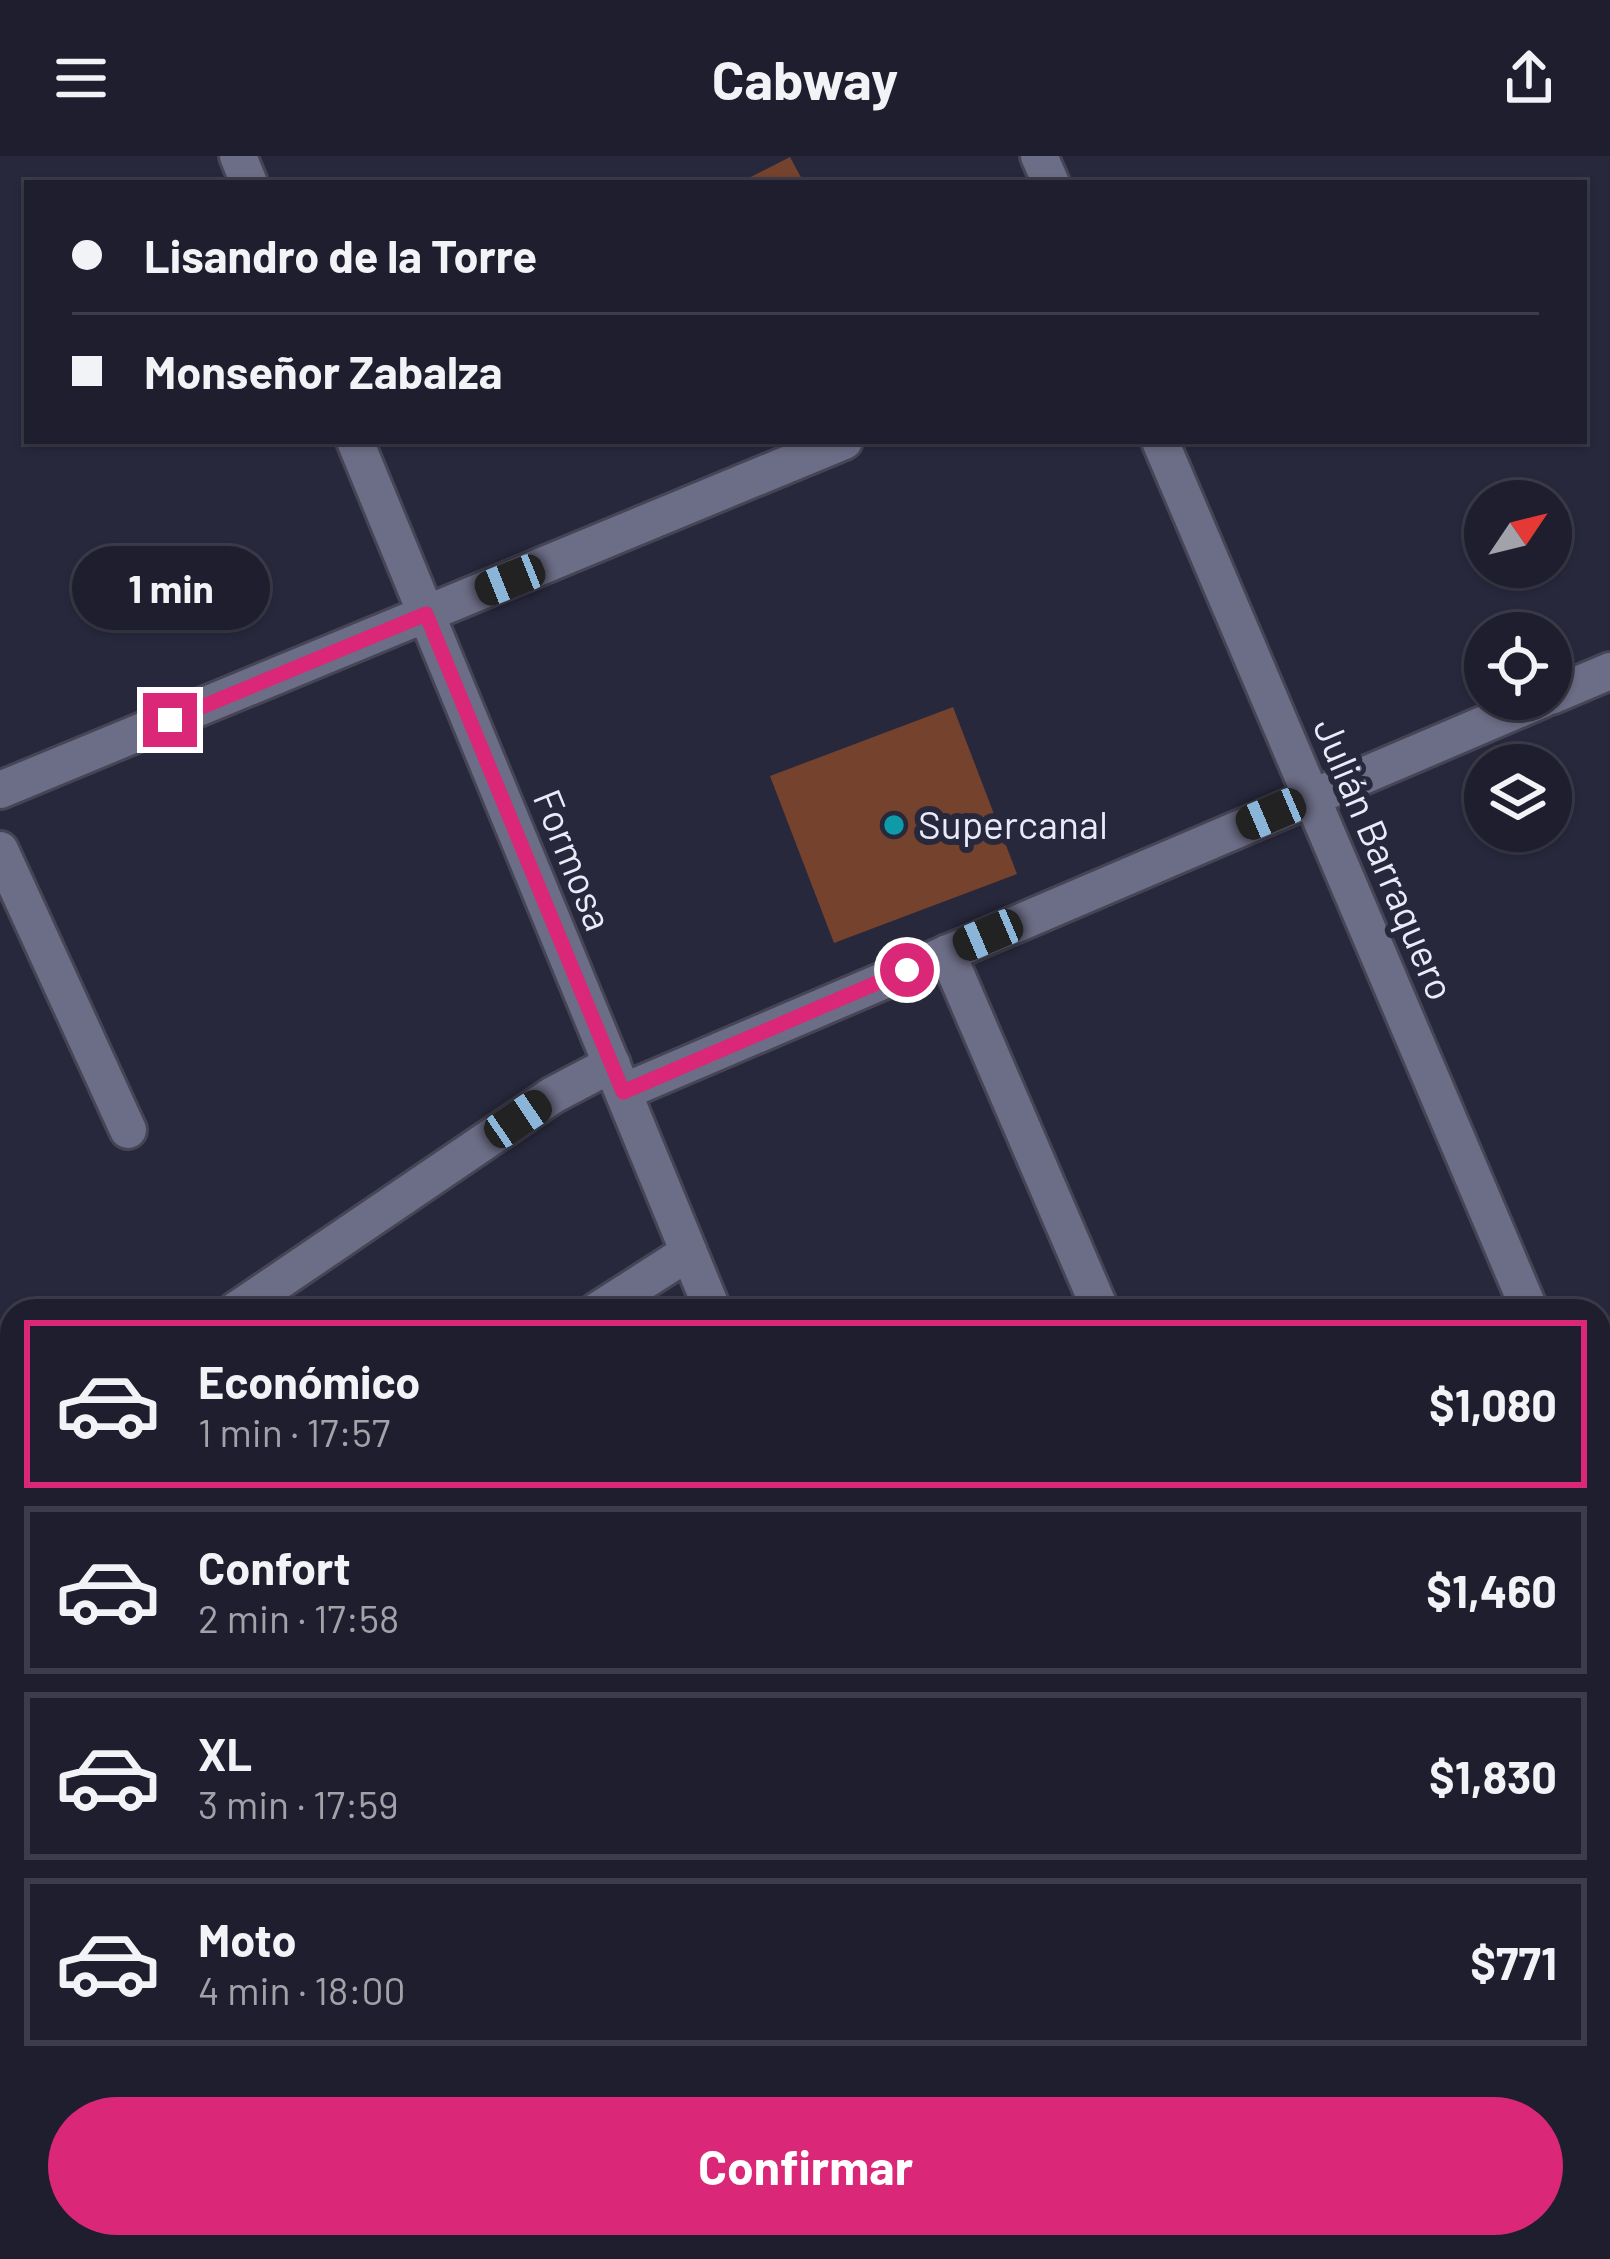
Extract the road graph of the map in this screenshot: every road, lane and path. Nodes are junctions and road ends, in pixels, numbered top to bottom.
1 (356, 444) edge
2 (837, 444) edge
3 (1161, 444) edge
4 (426, 614) junction
5 (1610, 671) edge
6 (1572, 687) edge
7 (1493, 720) edge
8 (0, 790) edge
9 (1312, 797) junction
10 (0, 850) edge
11 (947, 953) junction
12 (617, 1078) junction
13 (128, 1130) dead end
14 (689, 1252) junction
15 (253, 1299) edge
16 (616, 1299) edge
17 (708, 1299) edge
18 (1096, 1299) edge
19 (1525, 1299) edge

1 - 4 street, Formosa
2 - 4 street
3 - 9 street, Julián Barraquero
4 - 8 street
4 - 12 street, Formosa
5 - 6 street
7 - 9 street
9 - 11 street
9 - 19 street, Julián Barraquero
10 - 13 street
11 - 12 street
11 - 18 street
12 - 14 street, Formosa
12 - 15 street
14 - 16 street
14 - 17 street, Formosa

